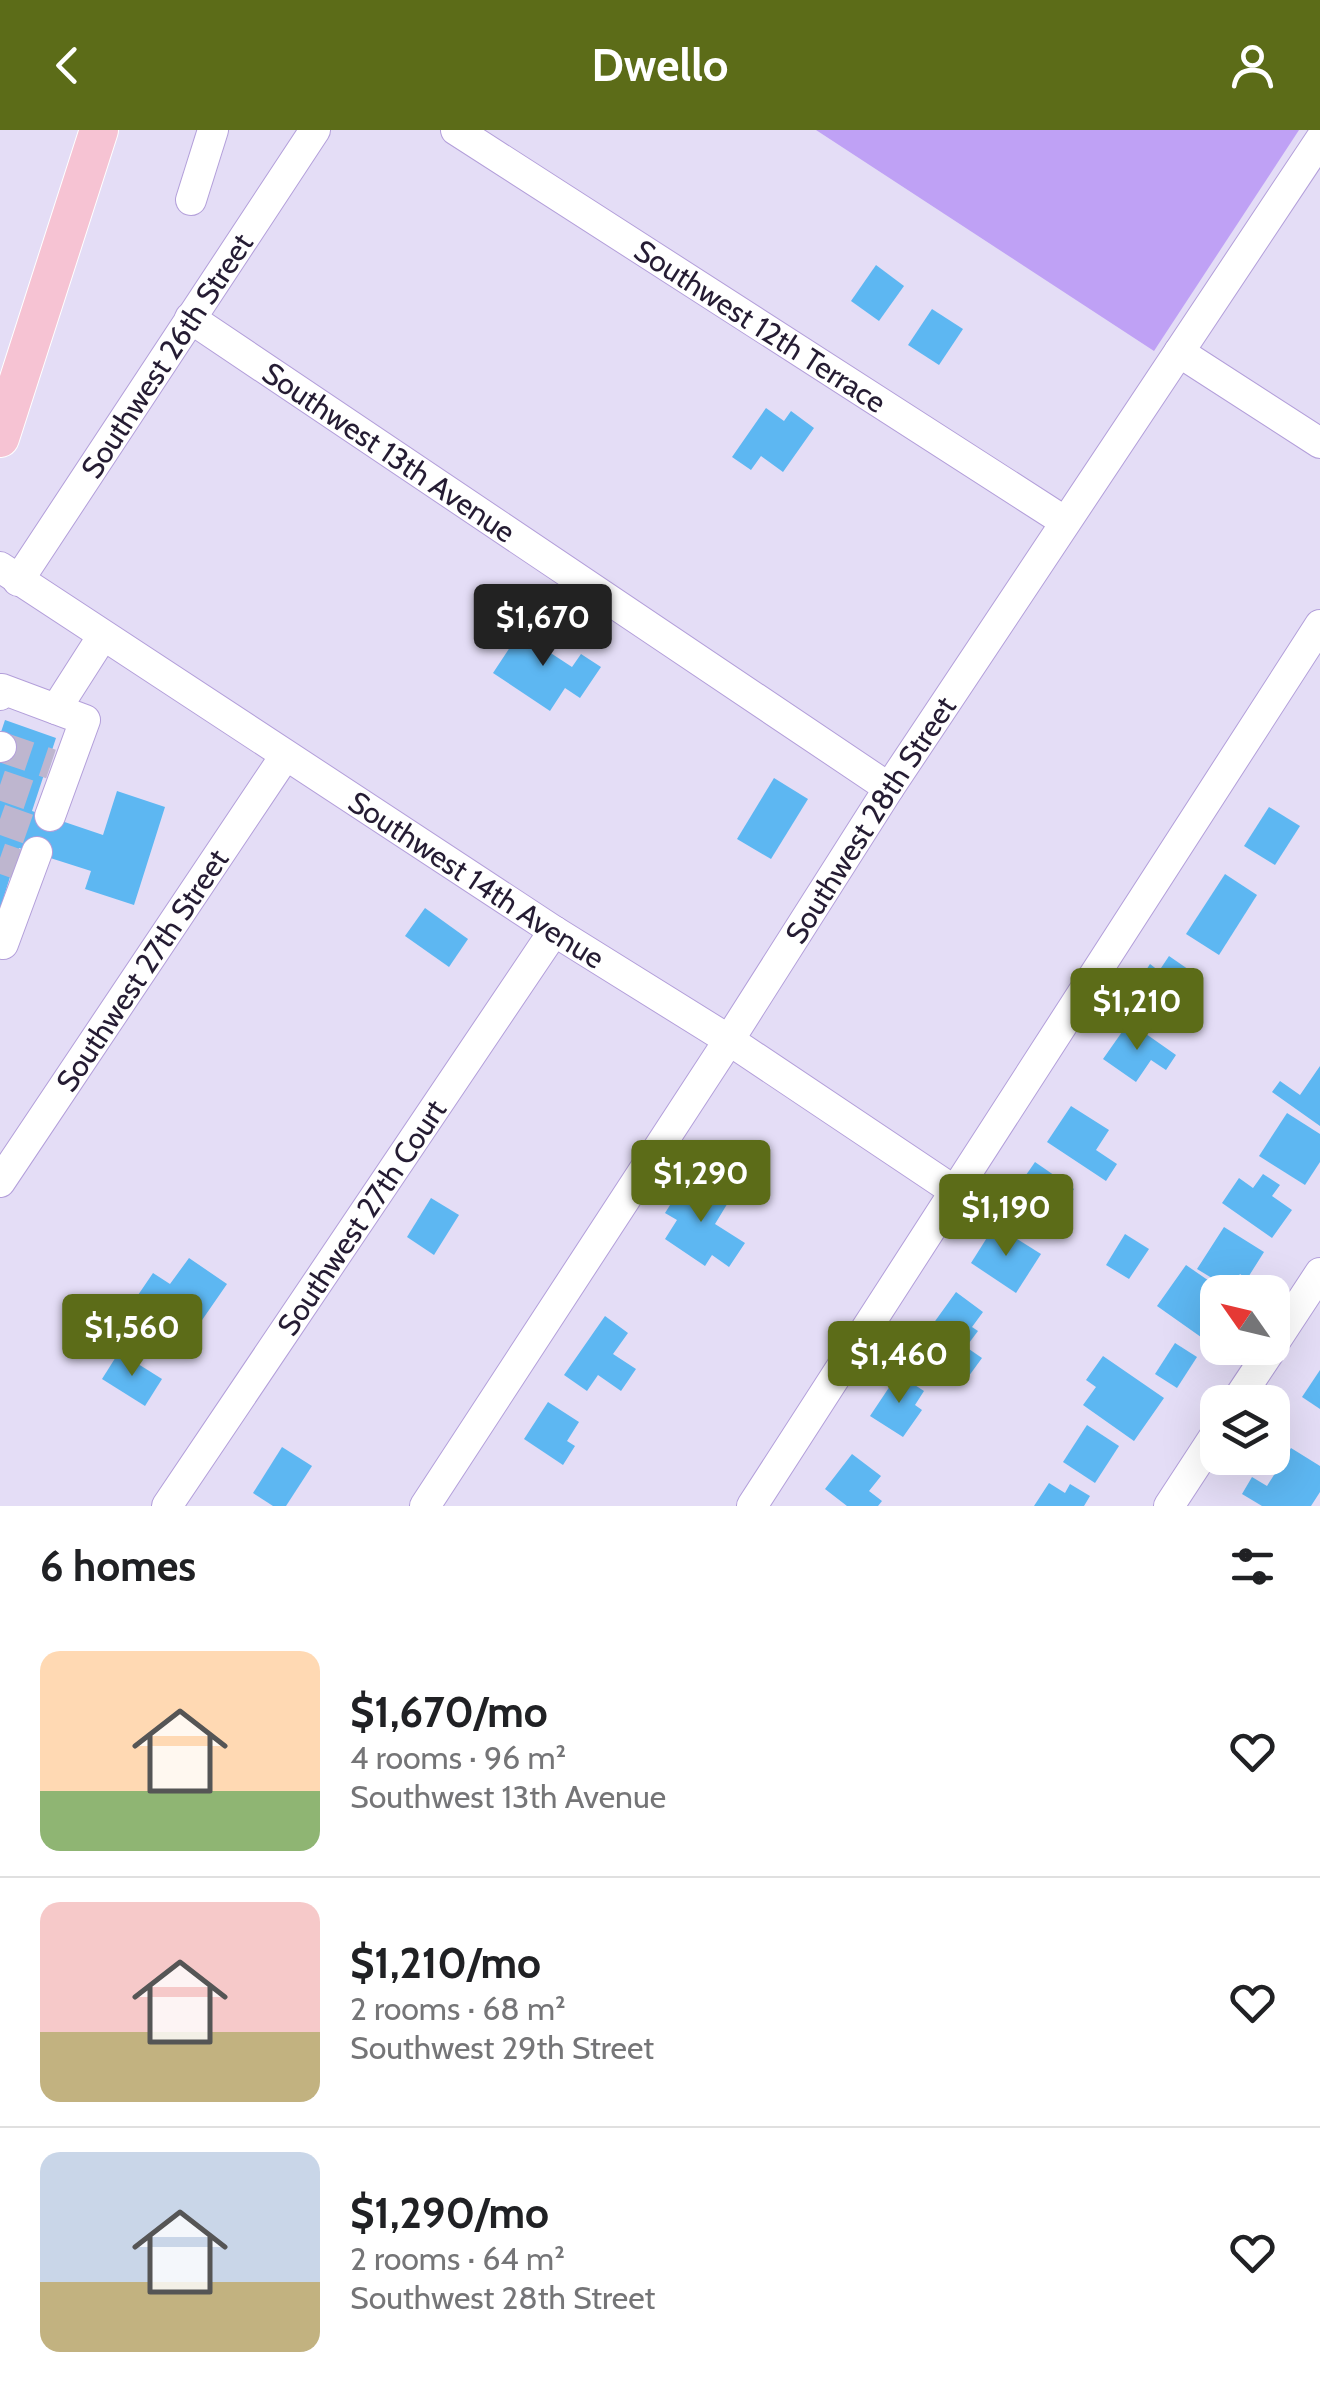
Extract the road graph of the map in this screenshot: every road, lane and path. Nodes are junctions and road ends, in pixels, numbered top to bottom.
1 (100, 130) edge
2 (213, 130) edge
3 (315, 130) edge
4 (456, 130) edge
5 (1320, 140) edge
6 (191, 200) dead end
7 (190, 318) junction
8 (1179, 352) junction
9 (0, 438) edge
10 (1320, 443) edge
11 (1064, 521) junction
12 (9, 574) edge
13 (1320, 626) edge
14 (102, 637) junction
15 (0, 695) edge
16 (56, 709) junction
17 (285, 756) junction
18 (889, 788) junction
19 (554, 931) junction
20 (0, 943) edge
21 (729, 1040) junction
22 (0, 1182) edge
23 (953, 1190) junction
24 (1320, 1273) edge
25 (1290, 1319) edge
26 (1200, 1459) edge
27 (167, 1506) edge
28 (424, 1506) edge
29 (752, 1506) edge
30 (1169, 1506) edge

1 - 9 main road
2 - 6 street
3 - 7 street, Southwest 26th Street
4 - 11 street, Southwest 12th Terrace
5 - 8 street, Southwest 28th Street
7 - 12 street, Southwest 26th Street
7 - 18 street, Southwest 13th Avenue
8 - 10 street
8 - 11 street, Southwest 28th Street
11 - 18 street, Southwest 28th Street
12 - 14 street, Southwest 14th Avenue
13 - 23 street
14 - 16 street
14 - 17 street, Southwest 14th Avenue
15 - 16 street
16 - 20 street
17 - 19 street, Southwest 14th Avenue
17 - 22 street, Southwest 27th Street
18 - 21 street, Southwest 28th Street
19 - 21 street, Southwest 14th Avenue
19 - 27 street, Southwest 27th Court
21 - 23 street, Southwest 14th Avenue
21 - 28 street, Southwest 28th Street
23 - 29 street
24 - 25 street
26 - 30 street

